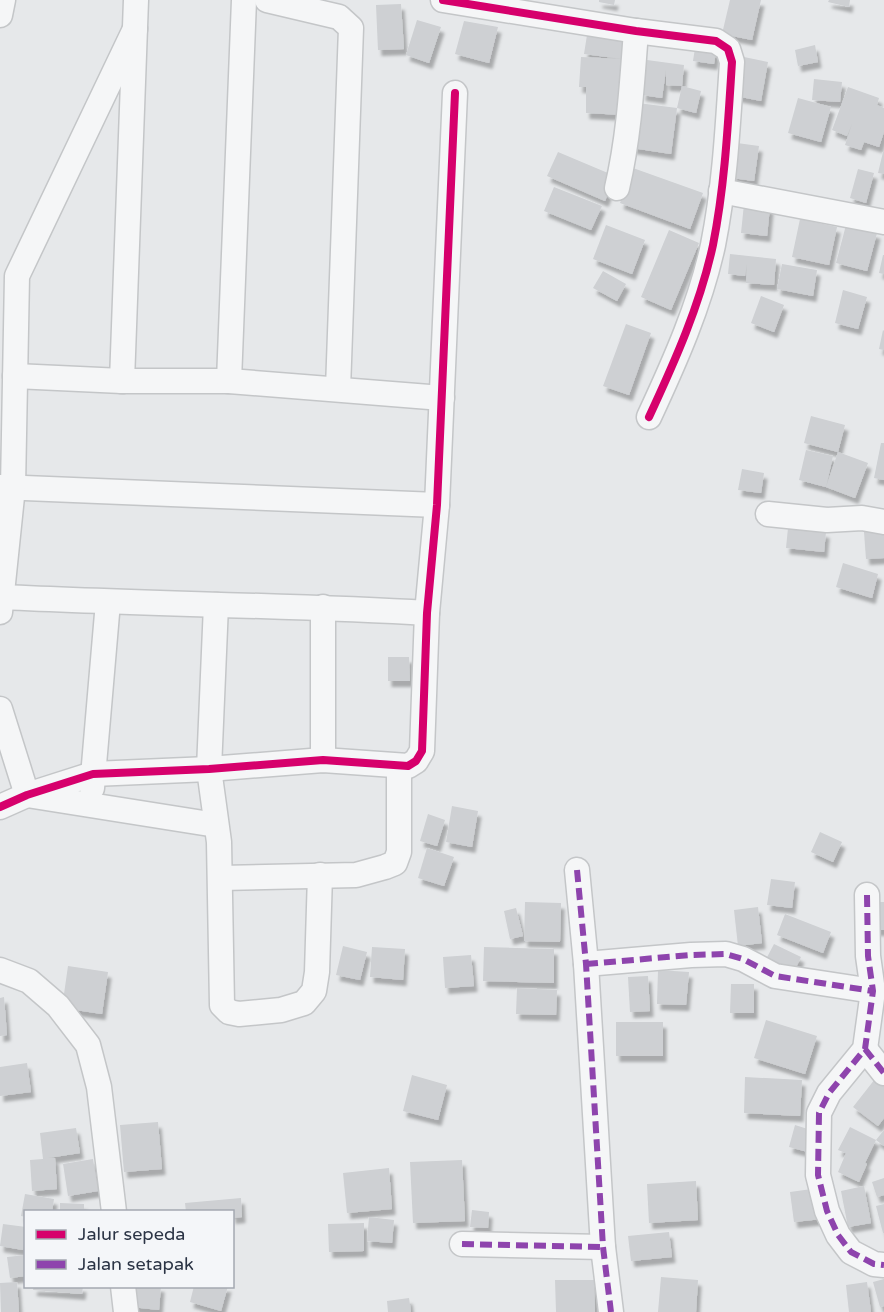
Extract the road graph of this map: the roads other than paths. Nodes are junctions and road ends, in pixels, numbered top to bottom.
1 (3, 0) edge
2 (136, 0) edge
3 (244, 0) edge
4 (267, 0) edge
5 (444, 0) edge
6 (0, 15) edge
7 (135, 29) junction
8 (636, 31) junction
9 (455, 93) dead end
10 (617, 188) dead end
11 (721, 191) junction
12 (884, 222) edge
13 (9, 276) edge
14 (15, 376) junction
15 (122, 381) junction
16 (229, 381) junction
17 (338, 389) junction
18 (442, 398) junction
19 (649, 417) dead end
20 (6, 487) edge
21 (437, 505) junction
22 (768, 514) dead end
23 (884, 522) edge
24 (108, 602) junction
25 (1, 604) edge
26 (216, 604) junction
27 (323, 607) junction
28 (427, 613) junction
29 (0, 709) edge
30 (323, 760) junction
31 (399, 766) junction
32 (209, 769) junction
33 (93, 774) junction
34 (27, 795) junction
35 (92, 805) junction
36 (0, 807) edge
37 (216, 825) junction
38 (577, 870) dead end
39 (320, 875) junction
40 (221, 878) junction
41 (867, 895) dead end
42 (586, 964) junction
43 (0, 970) edge
44 (873, 991) junction
45 (865, 1049) junction
46 (884, 1073) edge
47 (114, 1210) edge
48 (462, 1244) dead end
49 (603, 1247) junction
50 (884, 1265) edge
51 (123, 1288) edge
52 (126, 1312) edge
53 (611, 1312) edge

1 - 6 street
2 - 7 street
3 - 16 street
4 - 17 street
5 - 8 street
7 - 13 street
7 - 15 street
8 - 10 street
8 - 11 street
9 - 18 street
11 - 12 street
11 - 19 street
13 - 14 street
14 - 15 street
14 - 20 street
15 - 16 street
16 - 17 street
17 - 18 street
18 - 21 street
20 - 21 street
20 - 25 street
21 - 28 street
22 - 23 street
24 - 25 street
24 - 26 street
24 - 33 street
26 - 27 street
26 - 32 street
27 - 28 street
27 - 30 street
28 - 31 street
29 - 34 street
30 - 31 street
30 - 32 street
31 - 39 street
32 - 33 street
32 - 37 street
33 - 34 street
33 - 35 street
34 - 35 street
34 - 36 street
35 - 37 street
37 - 40 street
38 - 42 street
39 - 40 street
39 - 40 street
41 - 44 street
42 - 44 street
42 - 49 street
43 - 47 street
44 - 45 street
45 - 46 street
45 - 50 street
48 - 49 street
49 - 53 street
51 - 52 street

